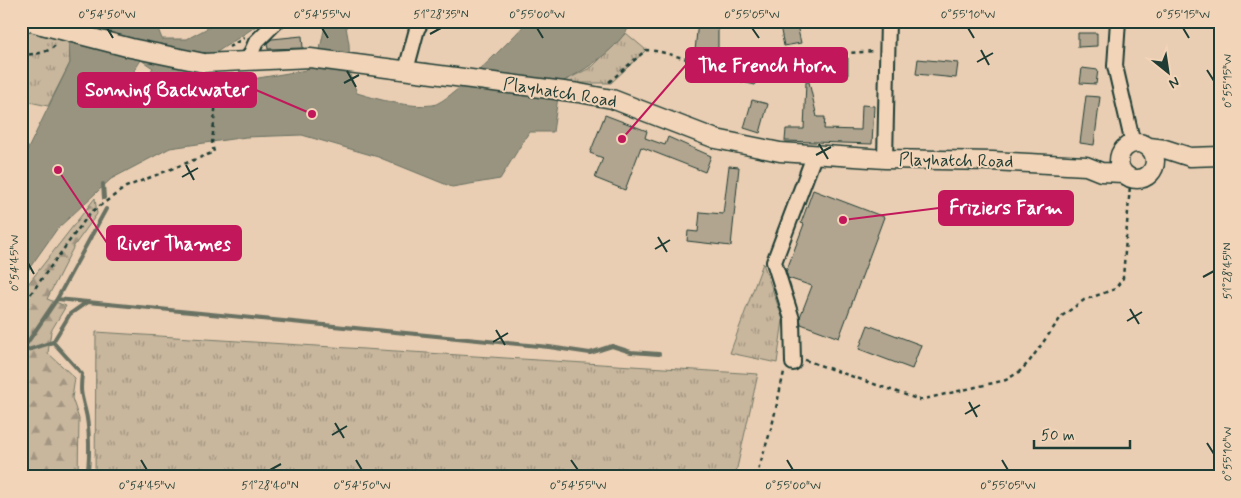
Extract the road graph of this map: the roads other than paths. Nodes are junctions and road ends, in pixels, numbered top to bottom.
1 (277, 21) edge
2 (422, 21) edge
3 (888, 21) edge
4 (1118, 21) edge
5 (34, 22) edge
6 (248, 60) junction
7 (400, 70) junction
8 (1134, 148) junction
9 (814, 156) junction
10 (1220, 156) edge
11 (1190, 157) junction
12 (885, 159) junction
13 (1086, 166) junction
14 (1153, 171) junction
15 (1127, 176) junction
16 (792, 363) road end

1 - 6 street
2 - 7 street
3 - 12 street
4 - 8 street
5 - 6 main road, Playhatch Road, bridge
6 - 7 main road, Playhatch Road
7 - 9 main road, Playhatch Road
8 - 11 main road
8 - 13 main road, Playhatch Road
8 - 14 main road
8 - 15 main road
9 - 12 main road, Playhatch Road
9 - 16 street
10 - 11 main road
11 - 14 main road
12 - 13 main road, Playhatch Road
13 - 15 main road, Playhatch Road
14 - 15 main road

